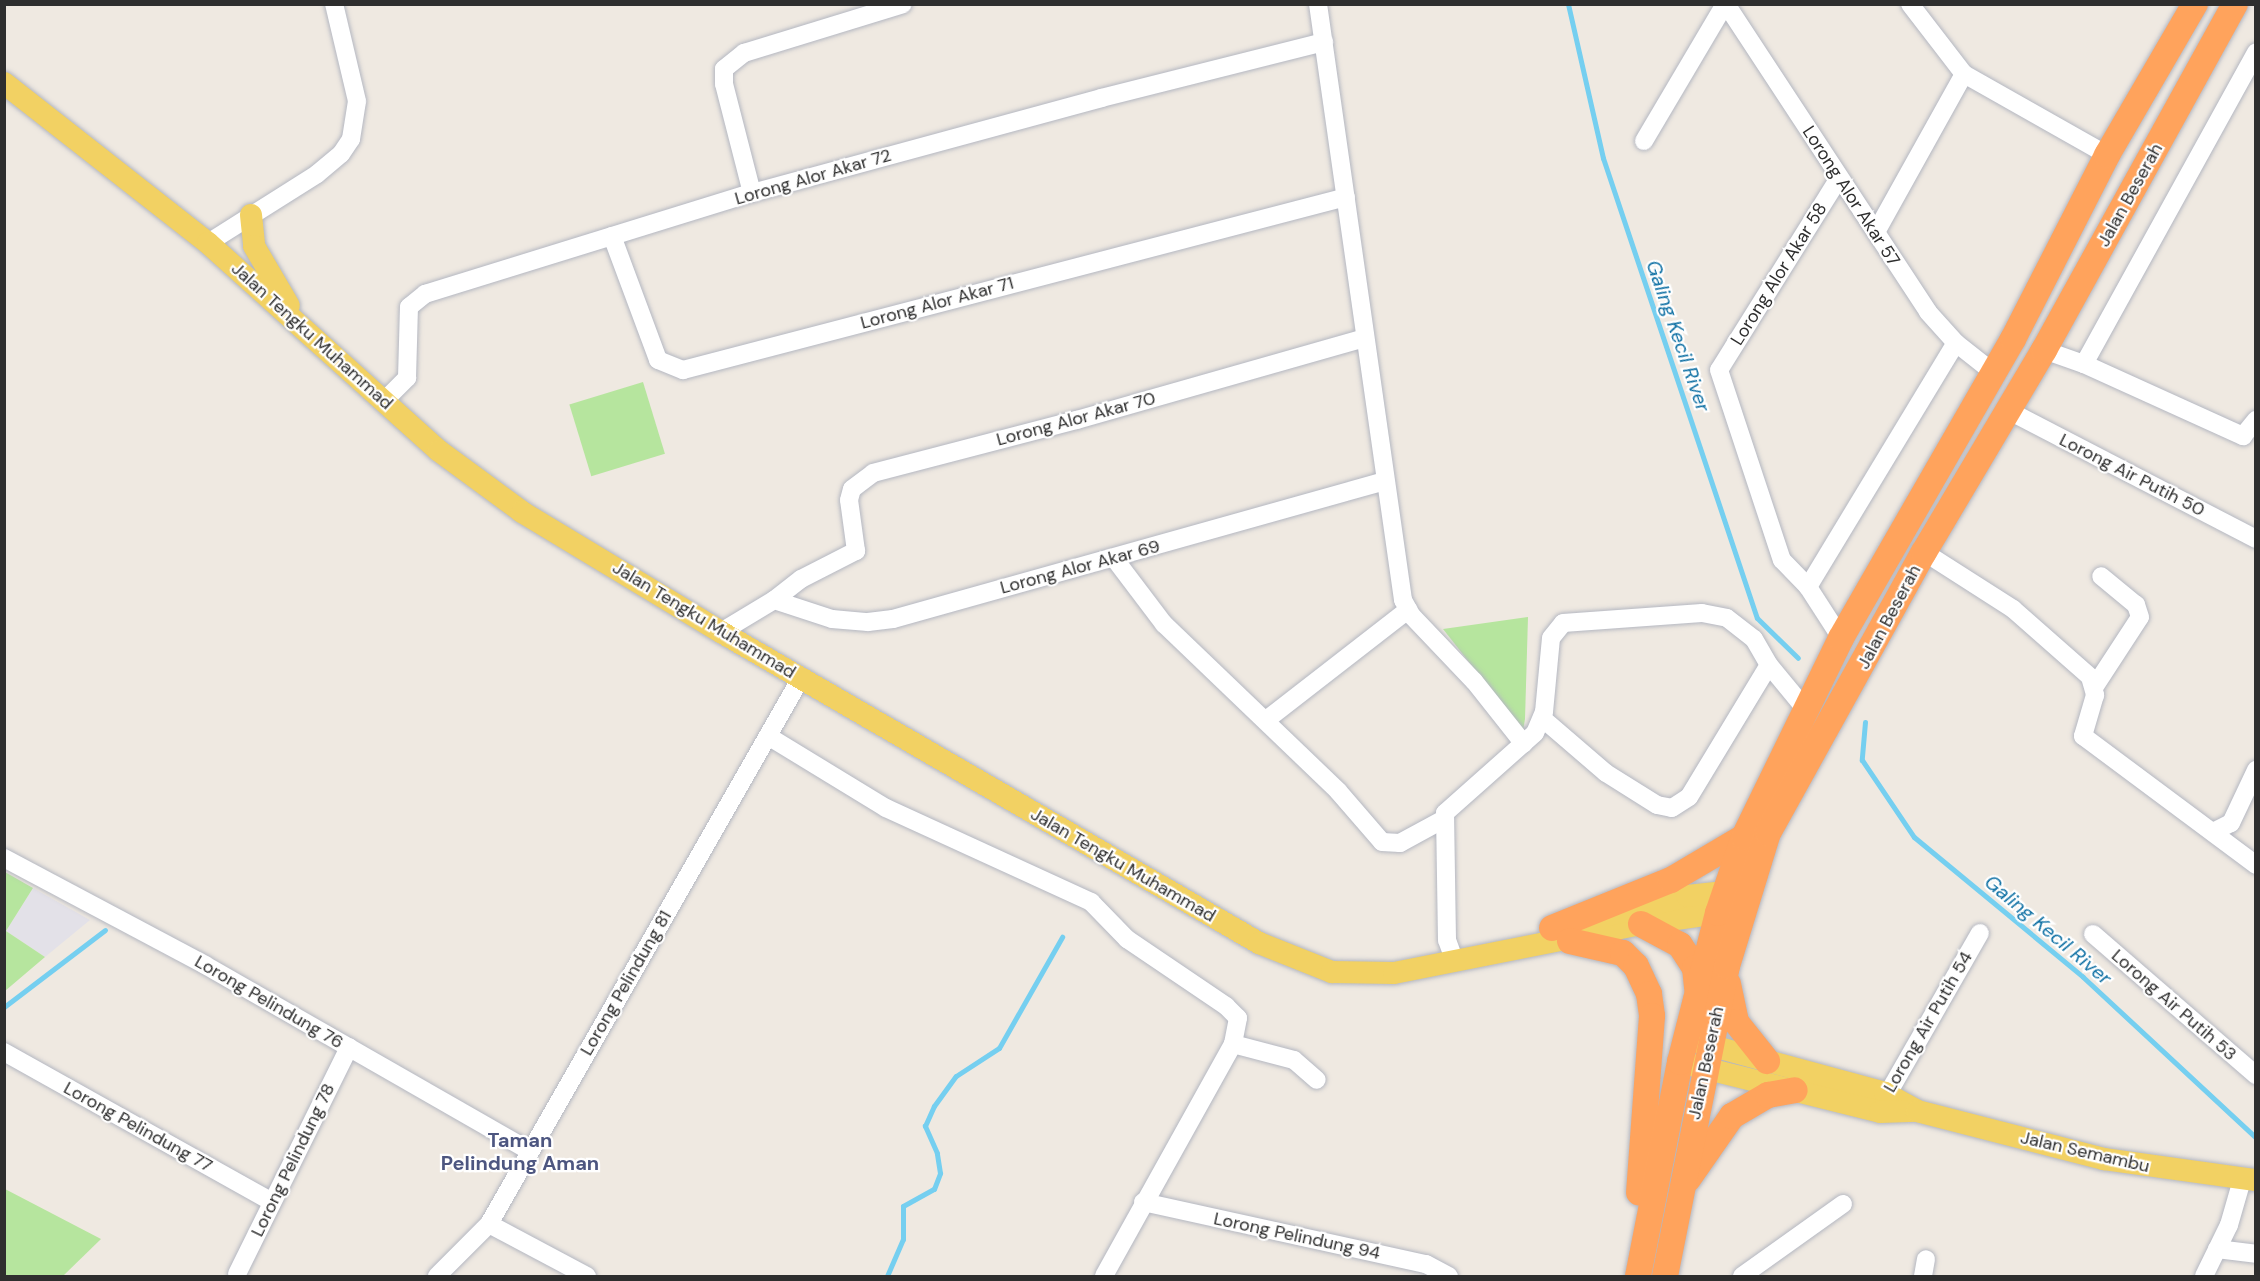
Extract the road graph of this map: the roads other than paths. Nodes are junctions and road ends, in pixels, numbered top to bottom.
1 (334, 4) edge
2 (903, 4) edge
3 (1317, 4) edge
4 (1725, 4) edge
5 (1910, 4) edge
6 (2195, 4) edge
7 (2235, 4) edge
8 (1324, 42) junction
9 (2256, 52) edge
10 (1964, 74) junction
11 (4, 83) edge
12 (1644, 141) dead end
13 (2107, 155) junction
14 (1839, 178) junction
15 (752, 193) junction
16 (1346, 197) junction
17 (251, 215) junction
18 (1876, 232) junction
19 (612, 237) junction
20 (208, 243) junction
21 (301, 325) junction
22 (1364, 338) junction
23 (1956, 343) junction
24 (2044, 350) junction
25 (2084, 364) junction
26 (1994, 373) junction
27 (384, 400) junction
28 (2009, 411) junction
29 (2256, 420) edge
30 (1385, 481) junction
31 (2256, 539) edge
32 (1924, 552) junction
33 (1114, 558) junction
34 (2101, 576) dead end
35 (1808, 587) junction
36 (774, 600) junction
37 (1408, 610) junction
38 (721, 632) junction
39 (1841, 638) junction
40 (1769, 665) junction
41 (801, 678) junction
42 (2095, 686) junction
43 (1807, 711) junction
44 (1542, 718) junction
45 (1266, 720) junction
46 (768, 736) junction
47 (1524, 744) junction
48 (2256, 770) edge
49 (1444, 819) junction
50 (2213, 832) junction
51 (1744, 837) junction
52 (4, 858) edge
53 (2256, 865) edge
54 (1732, 905) junction
55 (1641, 924) junction
56 (1980, 933) dead end
57 (1561, 934) junction
58 (2093, 934) dead end
59 (1455, 962) junction
60 (1727, 966) junction
61 (1698, 991) junction
62 (1233, 1044) junction
63 (349, 1047) junction
64 (4, 1052) edge
65 (1695, 1053) junction
66 (1767, 1061) junction
67 (2256, 1075) edge
68 (1317, 1080) dead end
69 (1795, 1090) junction
70 (1883, 1102) junction
71 (530, 1151) junction
72 (2249, 1180) edge
73 (1679, 1194) junction
74 (272, 1202) junction
75 (1143, 1203) junction
76 (1843, 1204) dead end
77 (489, 1224) junction
78 (2217, 1249) junction
79 (2256, 1254) edge
80 (237, 1274) dead end
81 (437, 1276) edge
82 (586, 1276) edge
83 (1104, 1276) edge
84 (1449, 1276) edge
85 (1627, 1276) edge
86 (1638, 1276) edge
87 (1665, 1276) edge
88 (1742, 1276) edge
89 (2204, 1276) edge

1 - 17 street
2 - 15 street
3 - 8 street
4 - 12 street
4 - 14 street, Lorong Alor Akar 57
5 - 10 street
6 - 13 highway, Jalan Beserah
7 - 24 highway, Jalan Beserah
8 - 15 street, Lorong Alor Akar 72
8 - 16 street
9 - 25 street
10 - 13 street
10 - 18 street
11 - 20 main road, Jalan Tengku Muhammad
13 - 26 highway, Jalan Beserah
14 - 18 street, Lorong Alor Akar 57
14 - 35 street, Lorong Alor Akar 58
15 - 19 street, Lorong Alor Akar 72
16 - 19 street, Lorong Alor Akar 71
16 - 22 street
17 - 20 street
17 - 21 main road
18 - 23 street, Lorong Alor Akar 57
19 - 27 street, Lorong Alor Akar 72
20 - 21 main road, Jalan Tengku Muhammad
21 - 27 main road, Jalan Tengku Muhammad
22 - 30 street
22 - 36 street, Lorong Alor Akar 70
23 - 26 street, Lorong Alor Akar 57
23 - 35 street
24 - 25 street
24 - 28 highway, Jalan Beserah
25 - 29 street
26 - 39 highway, Jalan Beserah
27 - 38 main road, Jalan Tengku Muhammad
28 - 31 street, Lorong Air Putih 50
28 - 32 highway, Jalan Beserah
30 - 33 street, Lorong Alor Akar 69
30 - 37 street
32 - 42 street
32 - 54 highway, Jalan Beserah
33 - 36 street, Lorong Alor Akar 69
33 - 45 street
34 - 42 street
35 - 39 street
36 - 38 street
37 - 45 street
37 - 47 street
38 - 41 main road, Jalan Tengku Muhammad
39 - 43 highway, Jalan Beserah
40 - 43 street
40 - 44 street
40 - 44 street
41 - 46 street, Lorong Pelindung 81
41 - 59 main road, Jalan Tengku Muhammad
42 - 50 street
43 - 51 highway, Jalan Beserah
44 - 47 street
45 - 49 street
46 - 62 street
46 - 71 street, Lorong Pelindung 81
47 - 49 street
48 - 50 street
49 - 59 street
50 - 53 street
51 - 54 highway, Jalan Beserah
51 - 57 highway
52 - 63 street, Lorong Pelindung 76
54 - 55 main road, Jalan Tengku Muhammad
54 - 57 main road, Jalan Tengku Muhammad
54 - 60 highway, Jalan Beserah
54 - 61 highway, Jalan Beserah
55 - 57 main road, Jalan Tengku Muhammad
55 - 61 highway
56 - 70 street, Lorong Air Putih 54
57 - 59 main road, Jalan Tengku Muhammad
57 - 85 highway
58 - 67 street, Lorong Air Putih 53
60 - 65 highway, Jalan Beserah
60 - 66 highway
61 - 65 highway, Jalan Beserah
62 - 68 street
62 - 75 street
63 - 71 street, Lorong Pelindung 76
63 - 74 street, Lorong Pelindung 78
64 - 74 street, Lorong Pelindung 77
65 - 66 main road, Jalan Semambu
65 - 69 main road, Jalan Semambu
65 - 73 highway, Jalan Beserah
65 - 86 highway, Jalan Beserah
66 - 70 main road, Jalan Semambu
69 - 70 main road, Jalan Semambu
69 - 73 highway
70 - 72 main road, Jalan Semambu
71 - 77 street, Lorong Pelindung 81
72 - 78 street
73 - 87 highway, Jalan Beserah
74 - 80 street, Lorong Pelindung 78
75 - 83 street
75 - 84 street, Lorong Pelindung 94
76 - 88 street
77 - 81 street, Lorong Pelindung 81
77 - 82 street
78 - 79 street
78 - 89 street

